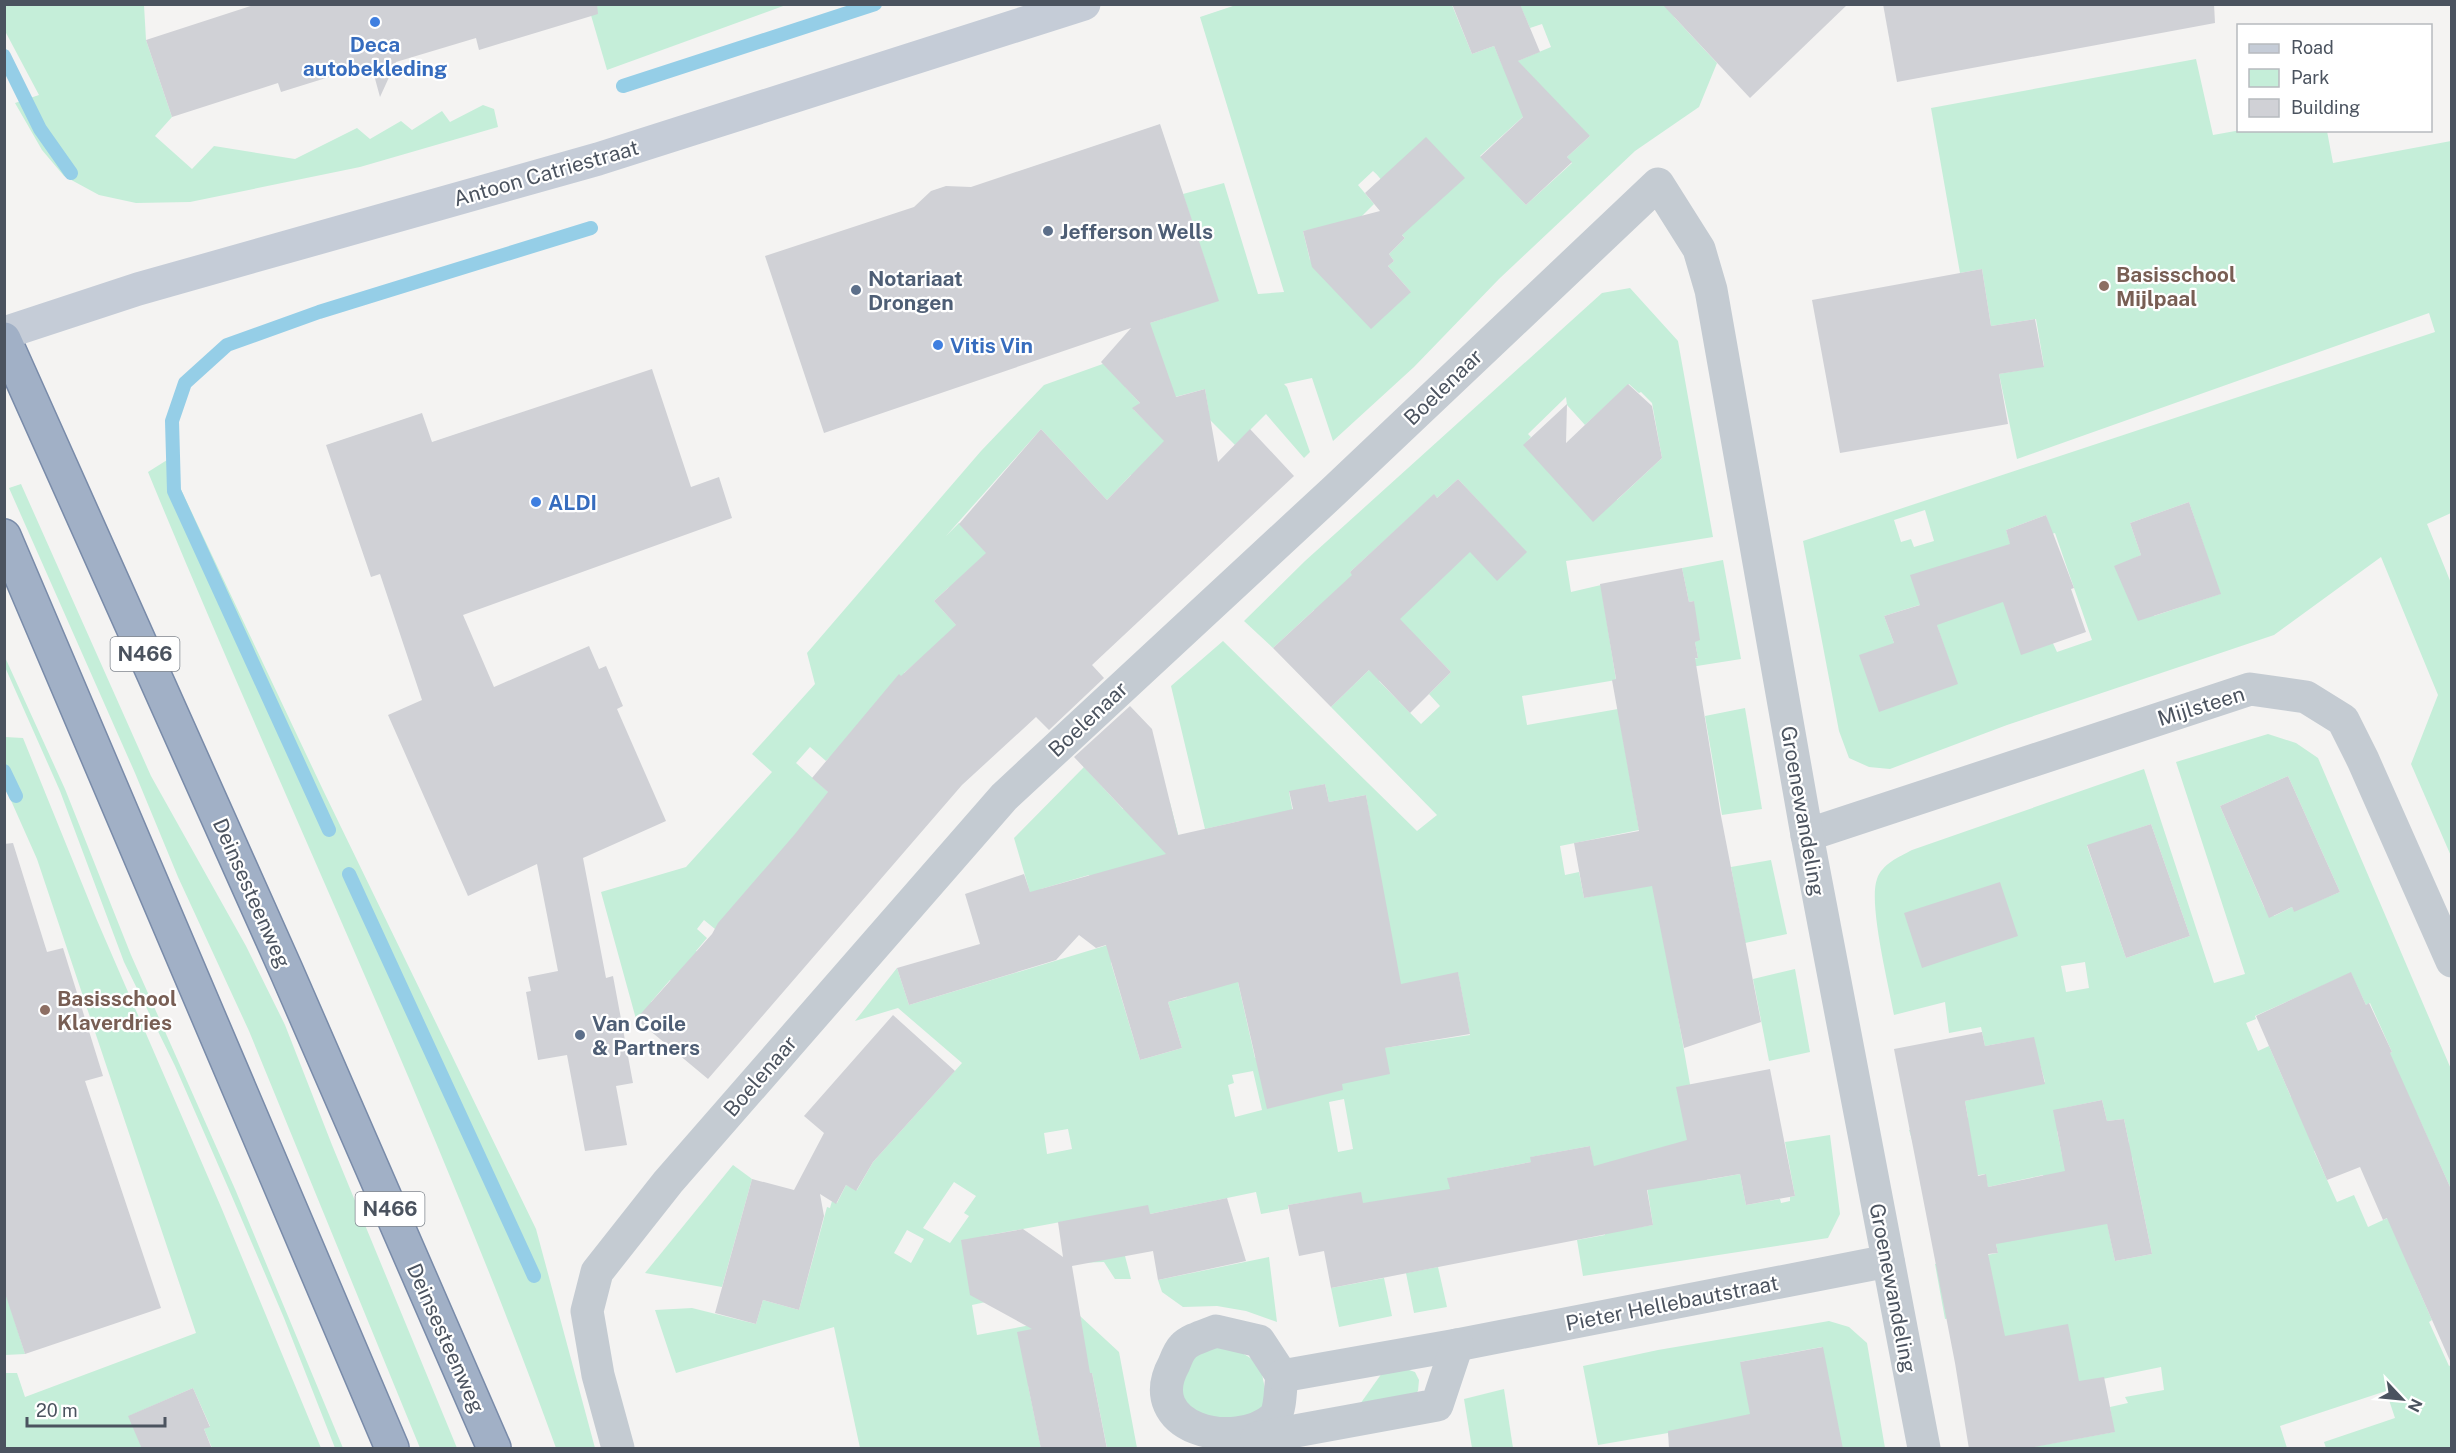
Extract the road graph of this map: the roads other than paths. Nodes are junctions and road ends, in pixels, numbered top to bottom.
1 (1084, 4) edge
2 (1658, 184) joint
3 (4, 333) edge
4 (4, 339) edge
5 (4, 536) edge
6 (1807, 835) junction
7 (2451, 961) edge
8 (1887, 1261) junction
9 (1456, 1346) junction
10 (1282, 1376) junction
11 (1257, 1438) junction
12 (392, 1449) edge
13 (494, 1449) edge
14 (618, 1449) edge
15 (1924, 1449) edge

1 - 3 main road, Antoon Catriestraat
2 - 6 street, Groenewandeling
2 - 14 street, Boelenaar
4 - 13 highway, Deinsesteenweg / N466
5 - 12 highway
6 - 7 street, Mijlsteen
6 - 8 street, Groenewandeling
8 - 9 street, Pieter Hellebautstraat
8 - 15 street, Groenewandeling
9 - 10 street, Pieter Hellebautstraat
9 - 11 street
10 - 11 street
10 - 11 street

